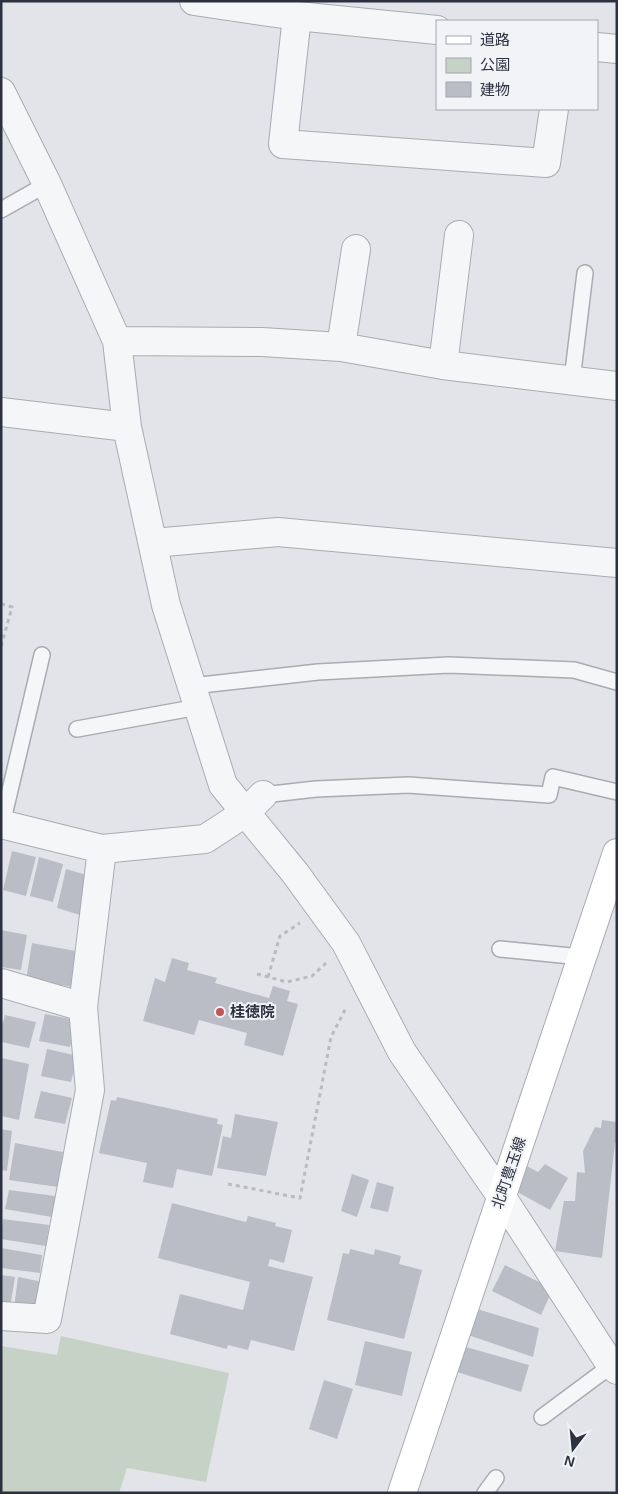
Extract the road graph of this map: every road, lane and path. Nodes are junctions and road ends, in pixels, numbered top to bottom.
1 (194, 1) edge
2 (362, 12) edge
3 (297, 16) junction
4 (436, 30) edge
5 (598, 47) edge
6 (617, 49) edge
7 (1, 92) edge
8 (554, 110) edge
9 (47, 184) junction
10 (1, 210) edge
11 (459, 236) dead end
12 (356, 249) dead end
13 (585, 273) dead end
14 (117, 341) junction
15 (341, 347) junction
16 (443, 365) junction
17 (572, 380) junction
18 (617, 386) edge
19 (1, 412) edge
20 (128, 427) junction
21 (153, 543) junction
22 (617, 563) edge
23 (1, 604) edge
24 (1, 648) edge
25 (42, 655) dead end
26 (617, 682) edge
27 (195, 697) junction
28 (77, 729) dead end
29 (617, 792) edge
30 (254, 804) junction
31 (1, 824) edge
32 (102, 849) junction
33 (617, 853) edge
34 (321, 910) junction
35 (346, 943) junction
36 (500, 949) dead end
37 (581, 957) junction
38 (257, 974) dead end
39 (268, 977) junction
40 (363, 977) junction
41 (1, 983) edge
42 (84, 1007) junction
43 (228, 1184) dead end
44 (501, 1196) junction
45 (1, 1316) edge
46 (614, 1367) edge
47 (542, 1417) dead end
48 (496, 1478) dead end
49 (402, 1493) edge
50 (485, 1493) edge

1 - 3 street
2 - 3 street
2 - 4 street
3 - 8 street
5 - 6 street
7 - 9 street
9 - 10 lane
9 - 14 street
11 - 16 street
12 - 15 street
13 - 17 lane
14 - 15 street
14 - 20 street
15 - 16 street
16 - 17 street
17 - 18 street
19 - 20 street
20 - 21 street
21 - 22 street
21 - 27 street
23 - 24 path
25 - 31 lane
26 - 27 lane
27 - 28 lane
27 - 30 street
29 - 30 lane
30 - 32 street
30 - 34 street
31 - 32 street
32 - 42 street
33 - 37 main road, 北町豊玉線
34 - 35 street
34 - 39 path
35 - 39 path
35 - 40 street
36 - 37 lane
37 - 44 main road, 北町豊玉線
38 - 39 path
40 - 43 path
40 - 44 street
41 - 42 street
42 - 45 street
44 - 46 street
44 - 49 main road, 北町豊玉線
46 - 47 lane
48 - 50 lane

